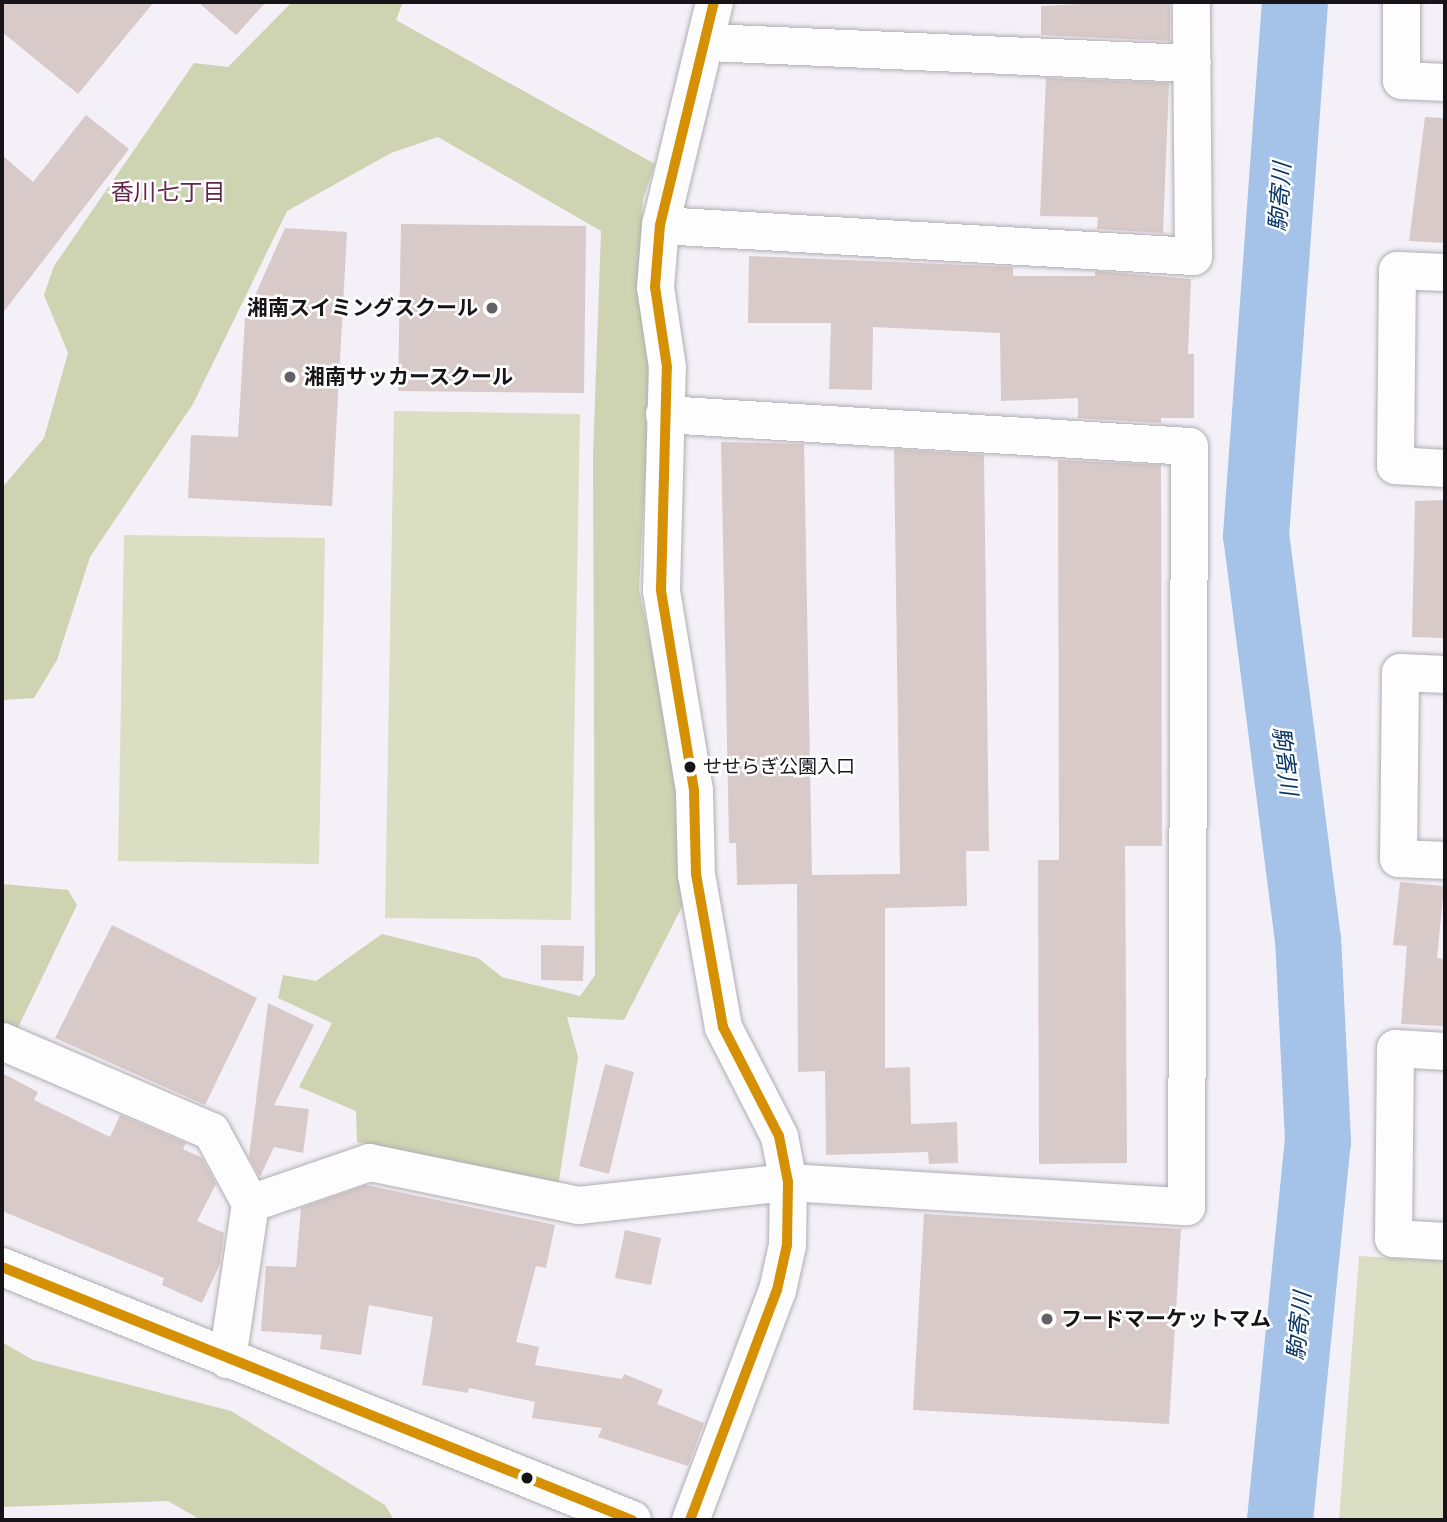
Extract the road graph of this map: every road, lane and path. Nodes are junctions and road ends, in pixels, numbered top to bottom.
1 (714, 2) edge
2 (1191, 2) edge
3 (1401, 2) edge
4 (708, 42) junction
5 (1192, 63) junction
6 (1445, 82) edge
7 (660, 225) junction
8 (1445, 272) edge
9 (664, 414) junction
10 (1445, 468) edge
11 (1445, 674) edge
12 (1445, 860) edge
13 (2, 1041) edge
14 (1445, 1051) edge
15 (788, 1182) junction
16 (250, 1203) junction
17 (1445, 1241) edge
18 (2, 1267) edge
19 (227, 1359) junction
20 (632, 1520) edge
21 (690, 1520) edge

1 - 4 street
2 - 5 street
3 - 6 street
4 - 5 street
4 - 7 street
5 - 7 street
7 - 9 street
8 - 10 street
9 - 15 street
9 - 15 street
11 - 12 street
13 - 16 street
14 - 17 street
15 - 16 street
15 - 21 street
16 - 19 street
18 - 19 street
19 - 20 street

